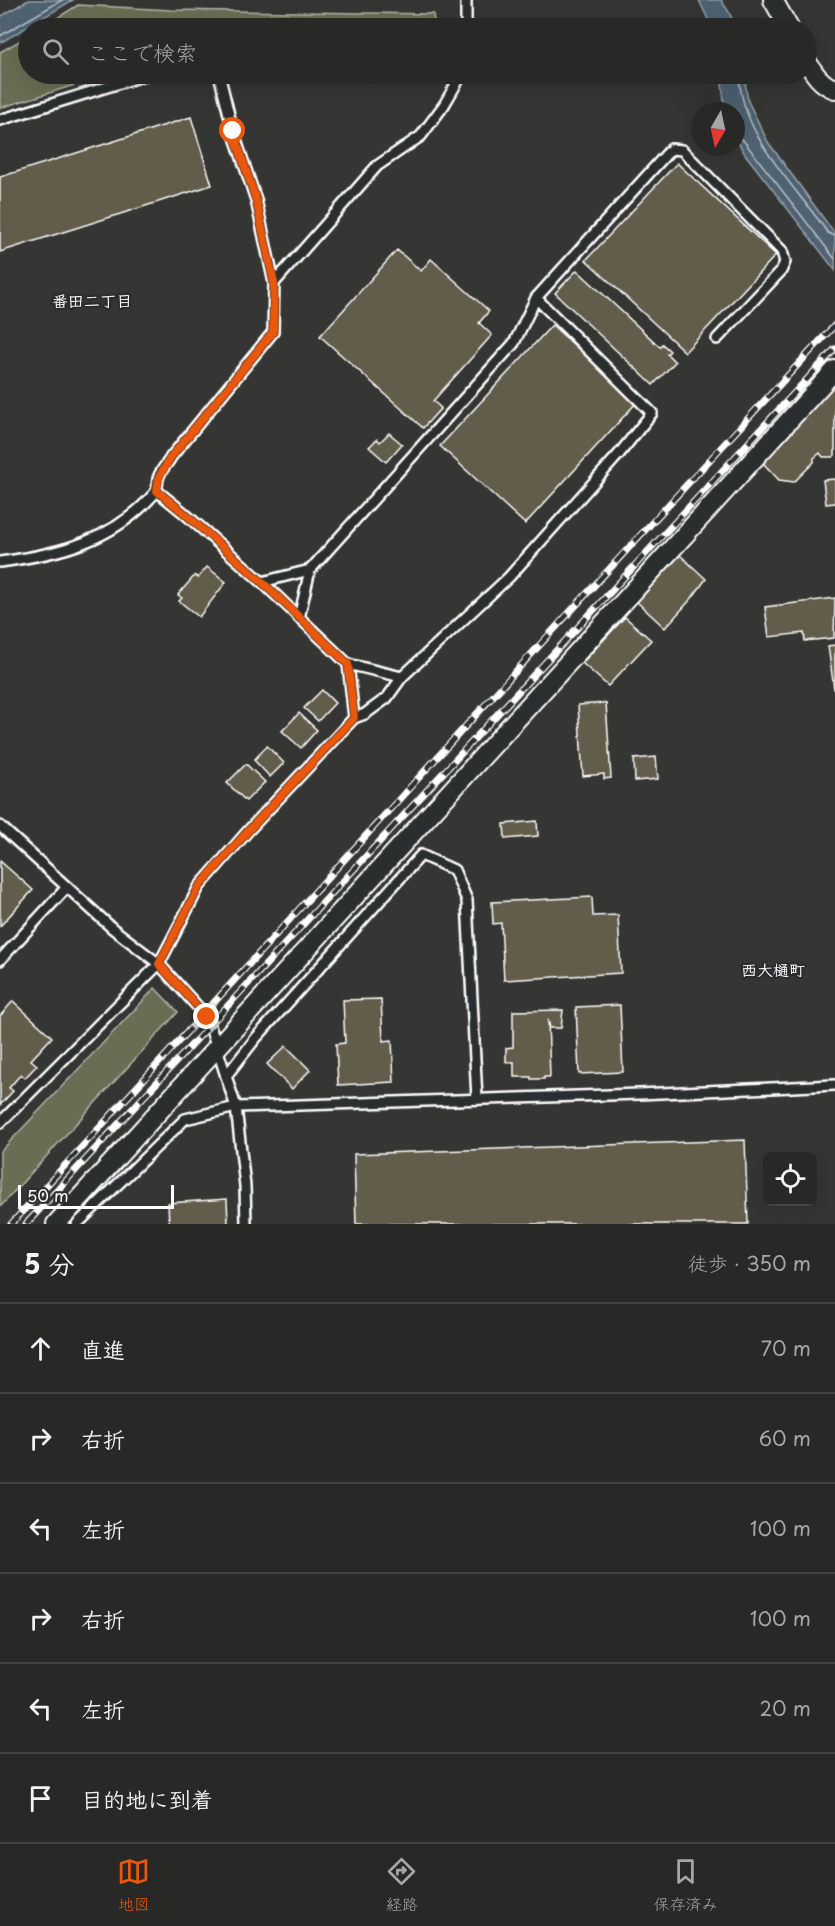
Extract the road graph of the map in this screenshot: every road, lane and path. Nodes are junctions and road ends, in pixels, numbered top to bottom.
1 (466, 0) edge
2 (773, 0) edge
3 (466, 18) edge
4 (783, 18) edge
5 (817, 76) edge
6 (117, 84) edge
7 (221, 84) edge
8 (456, 84) edge
9 (835, 89) edge
10 (0, 120) edge
11 (274, 283) junction
12 (536, 298) junction
13 (717, 339) dead end
14 (835, 370) edge
15 (157, 491) junction
16 (0, 562) edge
17 (310, 570) junction
18 (262, 582) junction
19 (299, 618) junction
20 (348, 664) junction
21 (402, 677) junction
22 (354, 718) junction
23 (0, 826) edge
24 (67, 887) junction
25 (0, 960) edge
26 (159, 964) junction
27 (217, 1049) junction
28 (226, 1076) junction
29 (835, 1085) edge
30 (477, 1099) junction
31 (236, 1107) junction
32 (0, 1123) edge
33 (56, 1224) edge
34 (77, 1224) edge
35 (246, 1224) edge

1 - 3 lane
2 - 4 street
5 - 9 street
6 - 10 lane
7 - 11 lane
8 - 11 lane
11 - 15 lane
12 - 13 lane
12 - 17 lane
12 - 21 lane
14 - 27 street
15 - 16 lane
15 - 18 lane
17 - 18 lane
17 - 19 lane
18 - 19 lane
19 - 20 lane
20 - 21 lane
20 - 22 lane
21 - 22 lane
22 - 26 lane
23 - 24 lane
24 - 25 lane
24 - 26 lane
26 - 27 lane
26 - 32 lane
27 - 28 lane
27 - 33 street
28 - 30 lane
28 - 31 lane
29 - 30 lane
30 - 31 lane
31 - 34 lane
31 - 35 lane

